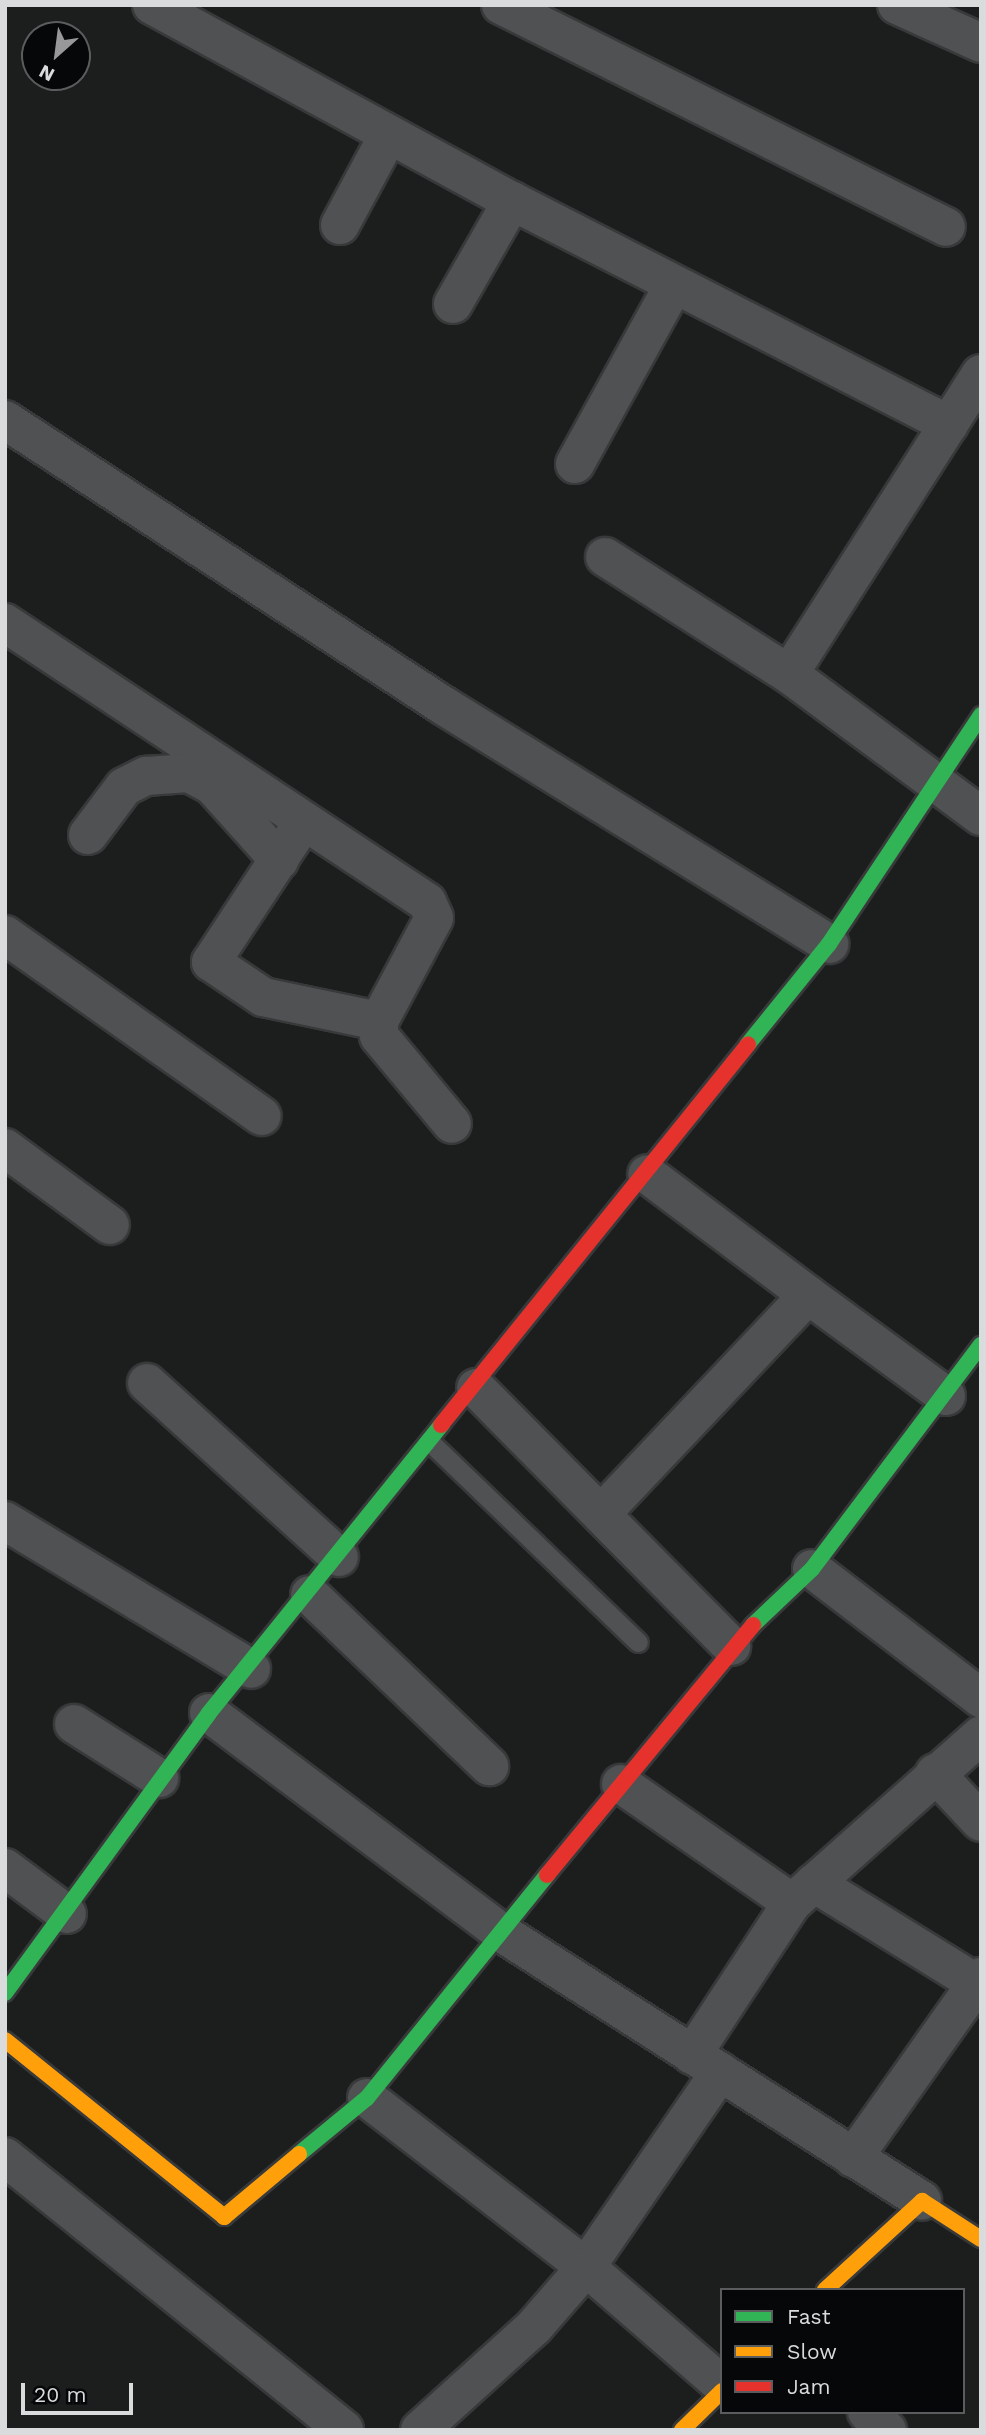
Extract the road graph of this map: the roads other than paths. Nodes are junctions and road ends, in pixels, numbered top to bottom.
1 (152, 5) edge
2 (501, 5) edge
3 (897, 5) edge
4 (981, 43) edge
5 (389, 134) junction
6 (512, 201) junction
7 (340, 225) dead end
8 (946, 227) dead end
9 (674, 285) junction
10 (453, 304) dead end
11 (981, 374) edge
12 (5, 420) edge
13 (949, 425) junction
14 (575, 464) dead end
15 (605, 557) dead end
16 (5, 623) edge
17 (789, 674) junction
18 (981, 715) edge
19 (933, 784) junction
20 (981, 816) edge
21 (304, 821) junction
22 (88, 835) dead end
23 (279, 860) junction
24 (5, 935) edge
25 (829, 944) junction
26 (379, 1021) junction
27 (262, 1116) dead end
28 (452, 1124) dead end
29 (5, 1148) edge
30 (647, 1174) junction
31 (110, 1225) dead end
32 (808, 1295) junction
33 (981, 1345) edge
34 (147, 1383) dead end
35 (475, 1388) junction
36 (946, 1396) junction
37 (431, 1444) junction
38 (601, 1514) junction
39 (5, 1521) edge
40 (339, 1557) junction
41 (812, 1569) junction
42 (310, 1595) junction
43 (638, 1642) dead end
44 (732, 1646) junction
45 (251, 1669) junction
46 (981, 1698) edge
47 (209, 1713) junction
48 (74, 1724) dead end
49 (981, 1735) edge
50 (489, 1766) dead end
51 (935, 1773) junction
52 (159, 1778) junction
53 (621, 1784) junction
54 (981, 1822) edge
55 (5, 1868) edge
56 (803, 1893) junction
57 (67, 1913) junction
58 (502, 1933) junction
59 (978, 1980) edge
60 (5, 1993) edge
61 (5, 2040) edge
62 (706, 2063) junction
63 (367, 2098) junction
64 (5, 2157) edge
65 (853, 2158) junction
66 (922, 2201) junction
67 (981, 2239) edge
68 (586, 2267) junction
69 (827, 2288) edge
70 (720, 2383) edge
71 (720, 2393) edge
72 (869, 2414) edge
73 (344, 2430) edge
74 (420, 2430) edge
75 (682, 2430) edge
76 (887, 2430) edge

1 - 5 street
2 - 8 street
3 - 4 street
5 - 6 street
5 - 7 street
6 - 9 street
6 - 10 street
9 - 13 street
9 - 14 street
11 - 13 street
12 - 25 street
13 - 17 street
15 - 17 street
16 - 21 street
17 - 19 street
18 - 19 street
19 - 20 street
19 - 25 street
21 - 23 street
21 - 26 street
22 - 23 street
23 - 26 street
24 - 27 street
25 - 30 street
26 - 28 street
29 - 31 street
30 - 32 street
30 - 35 street
32 - 36 street
32 - 38 street
33 - 36 street
34 - 40 street
35 - 37 street
35 - 38 street
36 - 41 street
37 - 40 street
37 - 43 lane
38 - 44 street
39 - 45 street
40 - 42 street
41 - 44 street
41 - 46 street
42 - 45 street
42 - 50 street
44 - 53 street
45 - 47 street
47 - 52 street
47 - 58 street
48 - 52 street
49 - 51 street
51 - 54 street
51 - 56 street
52 - 57 street
53 - 56 street
53 - 58 street
55 - 57 street
56 - 59 street
56 - 62 street
57 - 60 street
58 - 62 street
58 - 63 street
59 - 65 street
61 - 63 street
62 - 65 street
62 - 68 street
63 - 68 street
64 - 73 street
65 - 66 street
66 - 67 street
66 - 69 street
68 - 70 street
68 - 74 street
71 - 75 street
72 - 76 street

